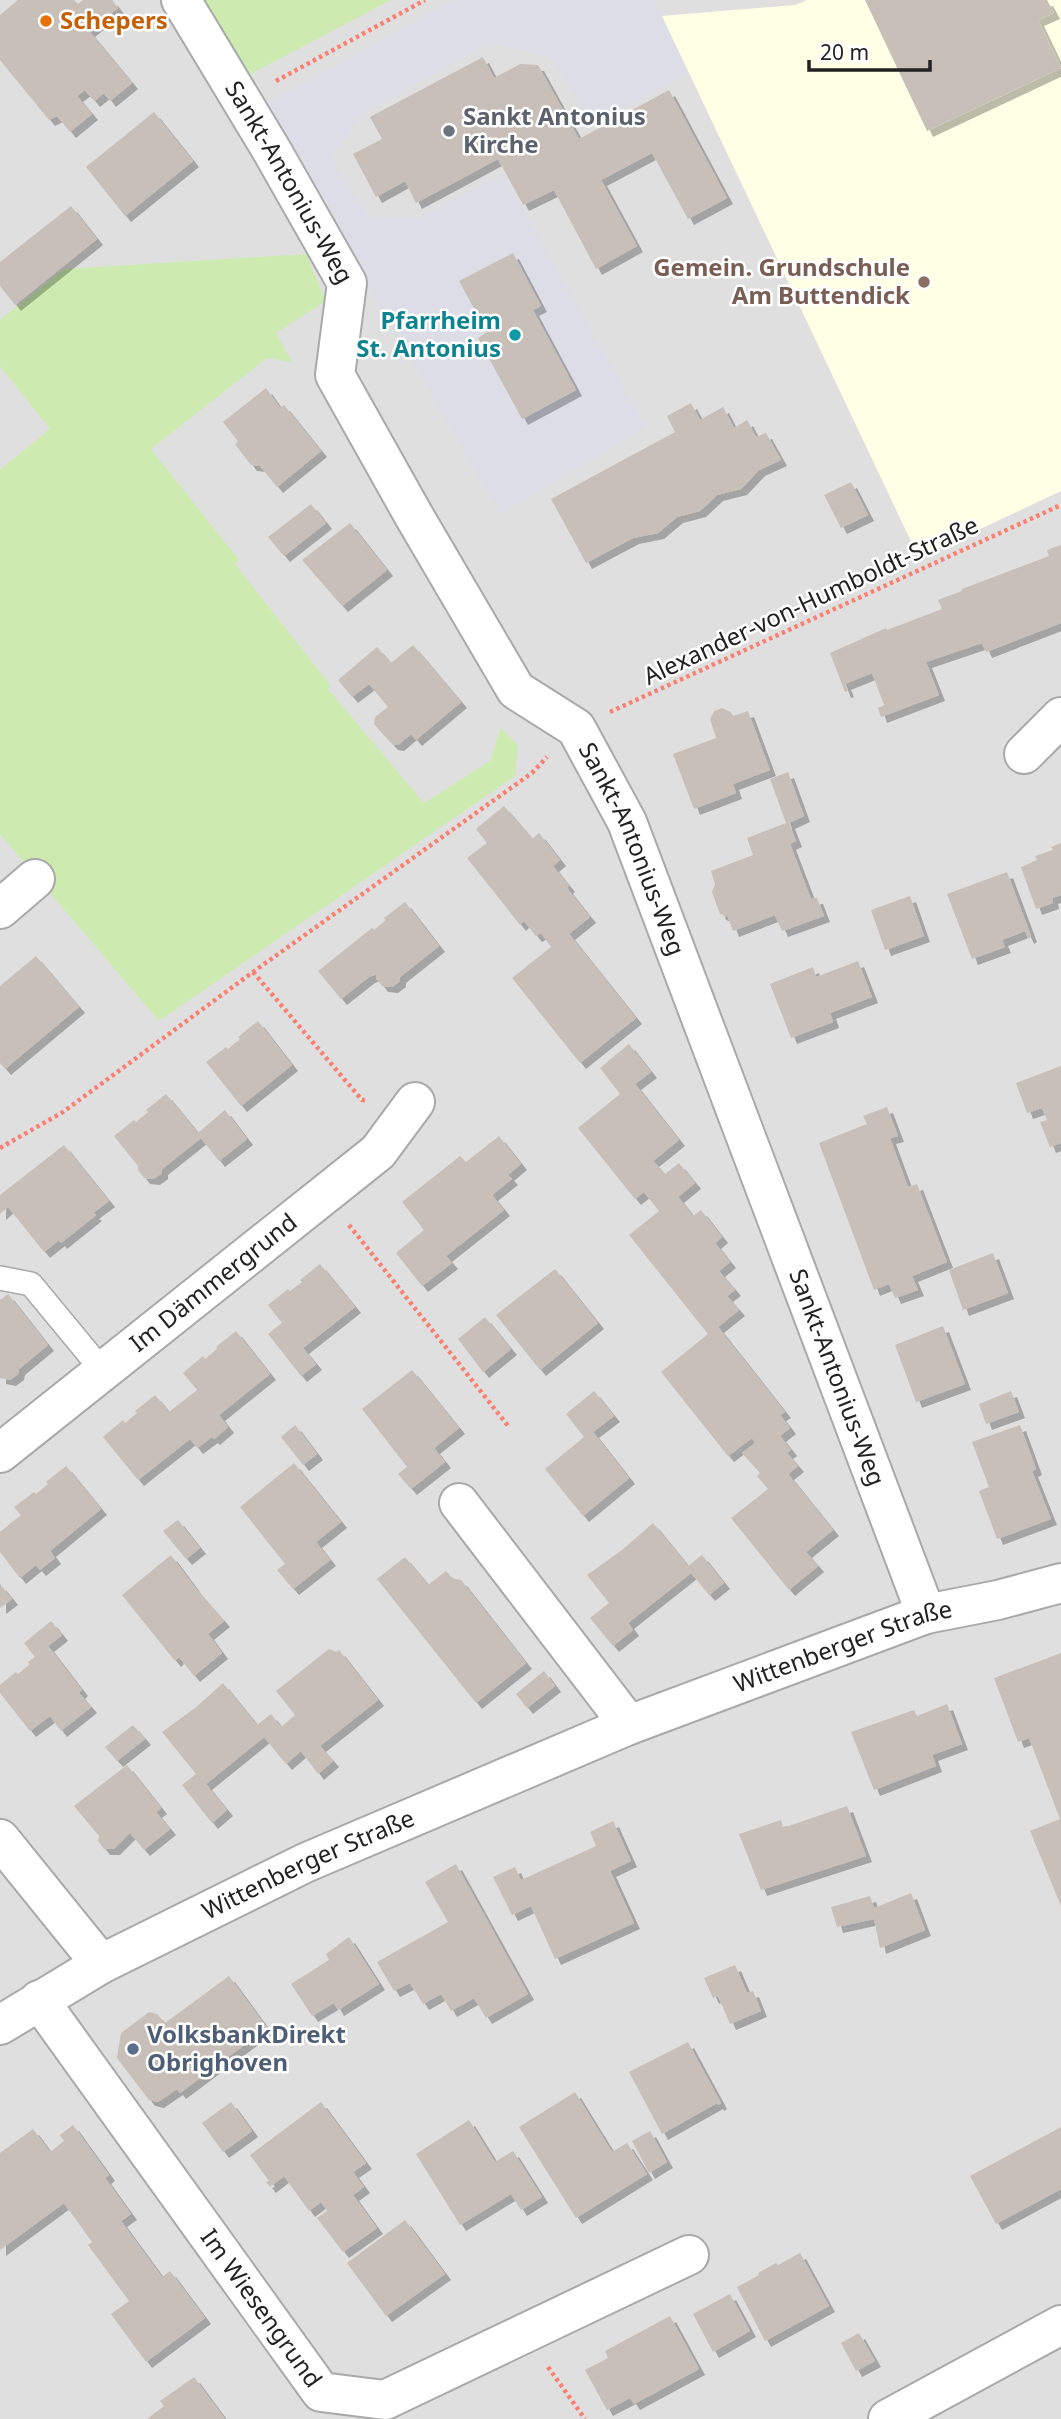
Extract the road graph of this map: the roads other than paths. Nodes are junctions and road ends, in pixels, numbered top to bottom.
1 (181, 0) edge
2 (1061, 717) edge
3 (1024, 754) dead end
4 (35, 879) dead end
5 (0, 909) edge
6 (415, 1102) road end
7 (0, 1278) edge
8 (102, 1370) junction
9 (0, 1453) edge
10 (459, 1503) dead end
11 (1061, 1584) edge
12 (926, 1614) junction
13 (629, 1725) junction
14 (0, 1839) edge
15 (101, 1964) junction
16 (39, 2000) junction
17 (0, 2025) edge
18 (689, 2255) dead end
19 (1061, 2325) edge
20 (888, 2419) edge

1 - 12 street, Sankt-Antonius-Weg
2 - 3 street
4 - 5 street
6 - 8 street, Im Dämmergrund
7 - 8 lane
8 - 9 street, Im Dämmergrund
10 - 13 street
11 - 12 street, Wittenberger Straße
12 - 13 street, Wittenberger Straße
13 - 15 street, Wittenberger Straße
14 - 15 street
15 - 16 street, Wittenberger Straße
16 - 17 street, Wittenberger Straße
16 - 18 street, Im Wiesengrund
19 - 20 street

